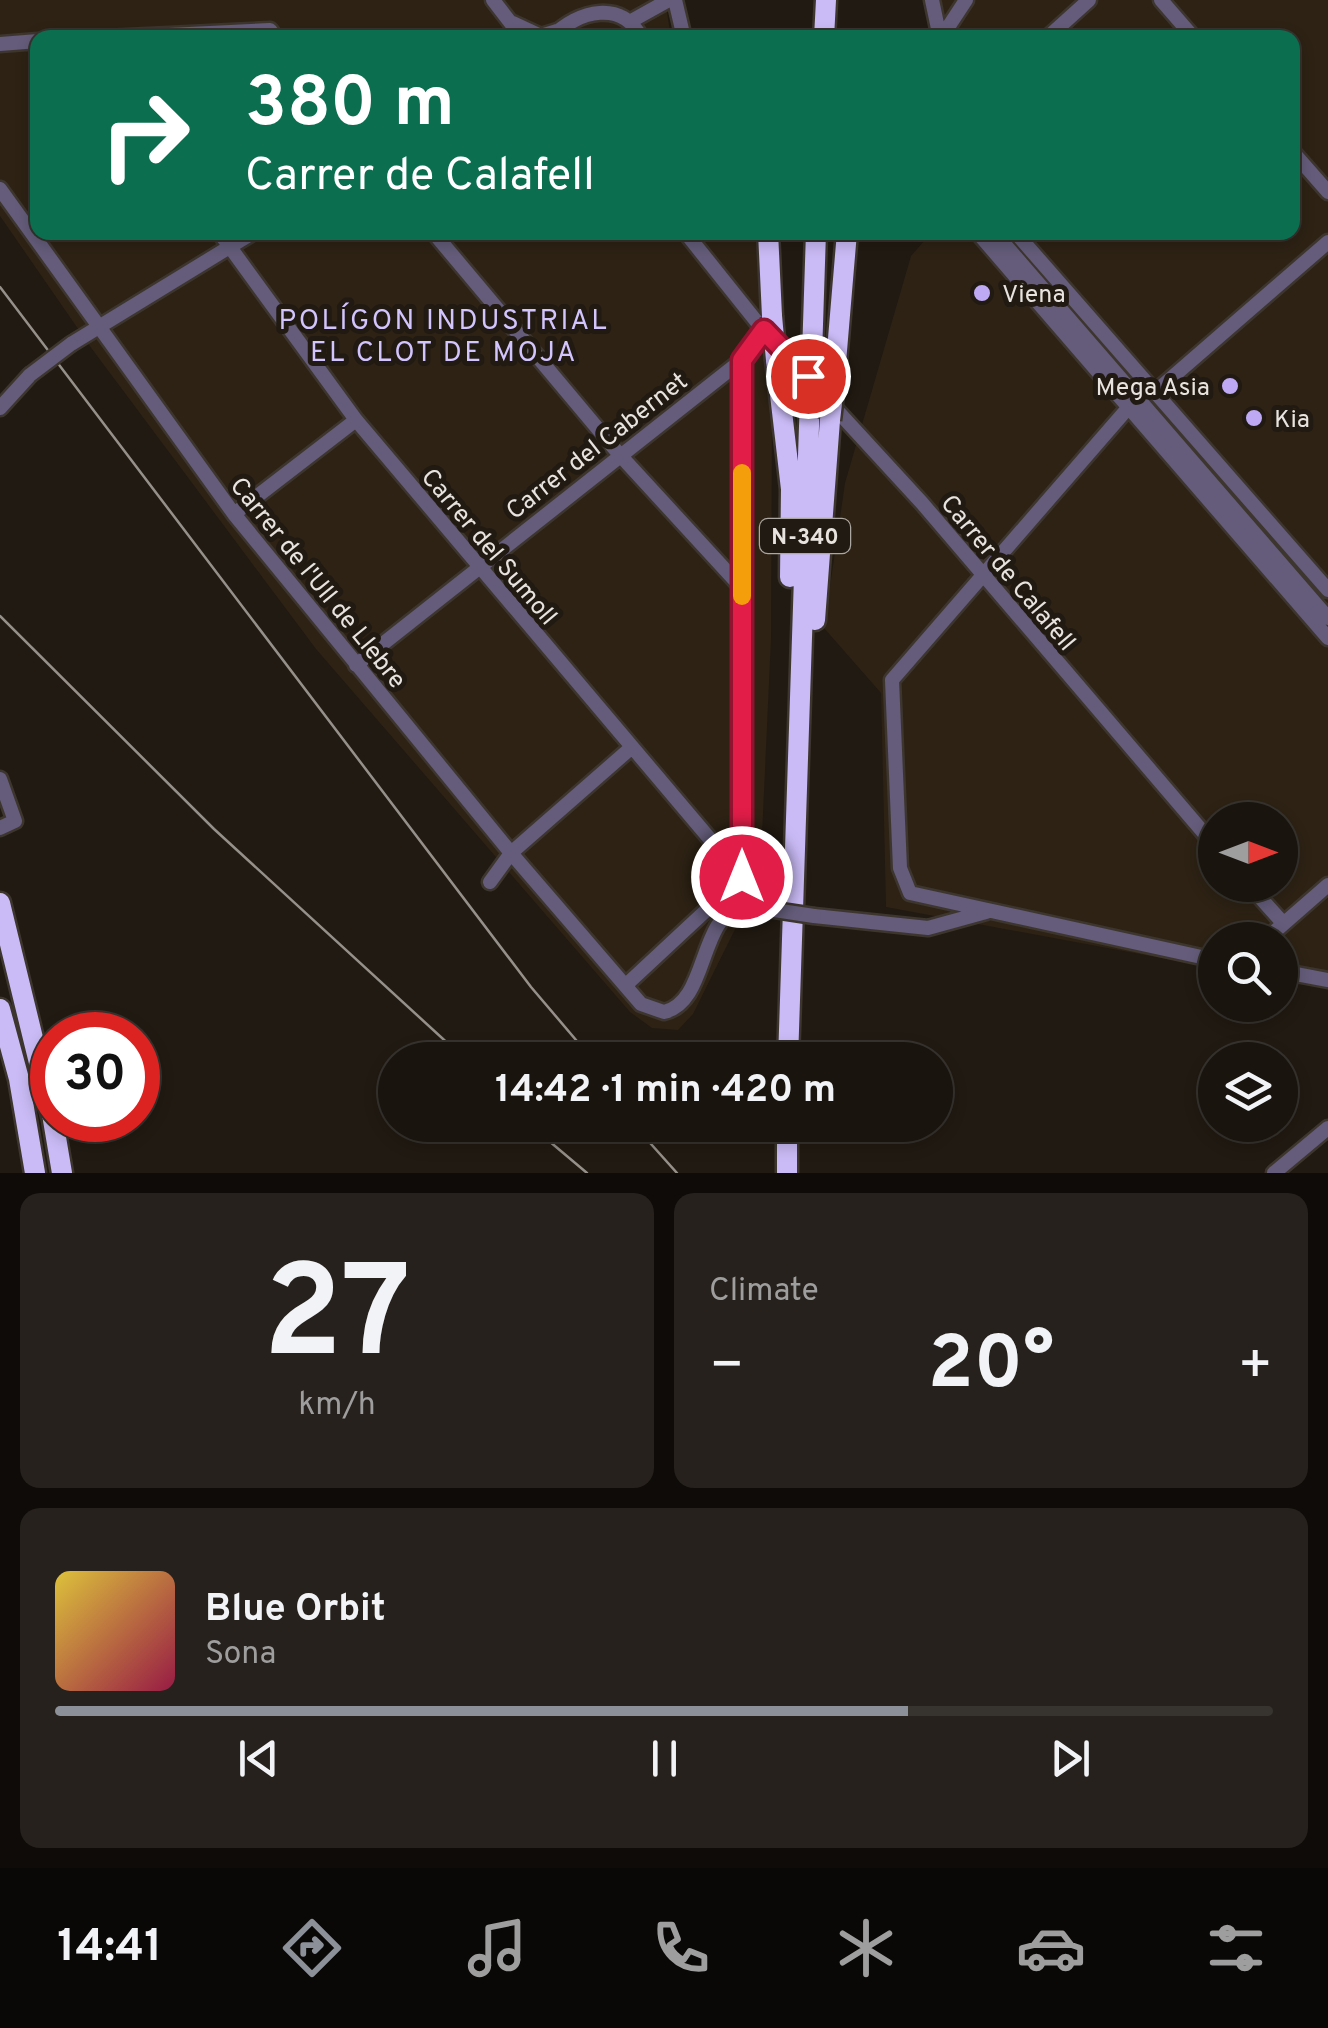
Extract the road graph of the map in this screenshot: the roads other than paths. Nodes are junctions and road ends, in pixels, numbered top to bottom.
1 (493, 0) edge
2 (672, 0) edge
3 (826, 0) edge
4 (932, 0) edge
5 (966, 0) edge
6 (1090, 0) edge
7 (1162, 0) edge
8 (586, 4) edge
9 (626, 11) edge
10 (516, 30) edge
11 (560, 30) edge
12 (681, 30) edge
13 (824, 30) edge
14 (939, 30) edge
15 (946, 30) edge
16 (1055, 30) edge
17 (1187, 30) edge
18 (30, 42) edge
19 (0, 44) edge
20 (1300, 160) edge
21 (0, 189) edge
22 (1328, 192) edge
23 (30, 231) edge
24 (37, 240) edge
25 (223, 240) edge
26 (241, 240) edge
27 (440, 240) edge
28 (693, 240) edge
29 (768, 240) edge
30 (816, 240) edge
31 (847, 240) edge
32 (984, 240) edge
33 (1001, 240) edge
34 (1022, 240) edge
35 (1328, 242) edge
36 (228, 248) junction
37 (768, 323) junction
38 (98, 325) junction
39 (742, 360) junction
40 (1154, 393) junction
41 (0, 408) edge
42 (1128, 408) junction
43 (356, 420) junction
44 (618, 454) junction
45 (234, 514) junction
46 (476, 566) junction
47 (981, 577) junction
48 (742, 588) junction
49 (1328, 590) edge
50 (1328, 618) edge
51 (1328, 638) edge
52 (356, 665) junction
53 (802, 675) junction
54 (632, 747) junction
55 (0, 779) edge
56 (1198, 826) edge
57 (0, 828) edge
58 (511, 854) junction
59 (742, 877) junction
60 (490, 882) dead end
61 (1328, 885) edge
62 (1265, 902) edge
63 (0, 903) edge
64 (988, 911) junction
65 (1282, 922) edge
66 (1284, 922) edge
67 (1198, 956) edge
68 (1298, 974) edge
69 (1328, 980) edge
70 (626, 985) junction
71 (0, 1008) edge
72 (30, 1025) edge
73 (789, 1042) edge
74 (1325, 1137) edge
75 (57, 1142) edge
76 (788, 1142) edge
77 (35, 1173) edge
78 (62, 1173) edge
79 (787, 1173) edge
80 (1274, 1173) edge

1 - 10 street
2 - 9 street
2 - 12 street
3 - 13 highway
4 - 14 street
5 - 15 street
6 - 16 street
7 - 17 street
8 - 9 street
8 - 11 street
18 - 19 street
20 - 22 street
21 - 23 street, Carrer de l'Ull de Llebre
24 - 38 street, Carrer de l'Ull de Llebre
25 - 36 street, Carrer del Sumoll
26 - 36 street
27 - 44 street
28 - 37 street, Carrer de Calafell
29 - 37 highway
30 - 53 highway, N-340, bridge
31 - 53 highway, bridge
32 - 42 street
33 - 50 street
34 - 40 street
35 - 40 street
36 - 38 street
36 - 43 street, Carrer del Sumoll
37 - 39 street, Carrer del Cabernet
37 - 47 street, Carrer de Calafell
37 - 53 highway, bridge
38 - 41 street, bridge
38 - 45 street, Carrer de l'Ull de Llebre
39 - 44 street, Carrer del Cabernet
39 - 48 street
40 - 49 street
42 - 47 street
42 - 51 street
43 - 45 street
43 - 46 street, Carrer del Sumoll
44 - 46 street, Carrer del Cabernet
44 - 48 street
45 - 52 street, Carrer de l'Ull de Llebre
46 - 52 street, Carrer del Cabernet
46 - 54 street, Carrer del Sumoll
47 - 56 street, Carrer de Calafell
47 - 64 street
48 - 59 street
52 - 58 street, Carrer de l'Ull de Llebre
53 - 73 highway, N-340
54 - 58 street
54 - 59 street, Carrer del Sumoll
55 - 57 street
58 - 60 street
58 - 70 street, Carrer de l'Ull de Llebre
59 - 70 street
61 - 66 street
62 - 65 street
63 - 72 highway
64 - 67 street
64 - 70 street, Carrer de l'Ull de Llebre, bridge
68 - 69 street
71 - 77 highway
74 - 80 street
75 - 78 highway
76 - 79 highway

